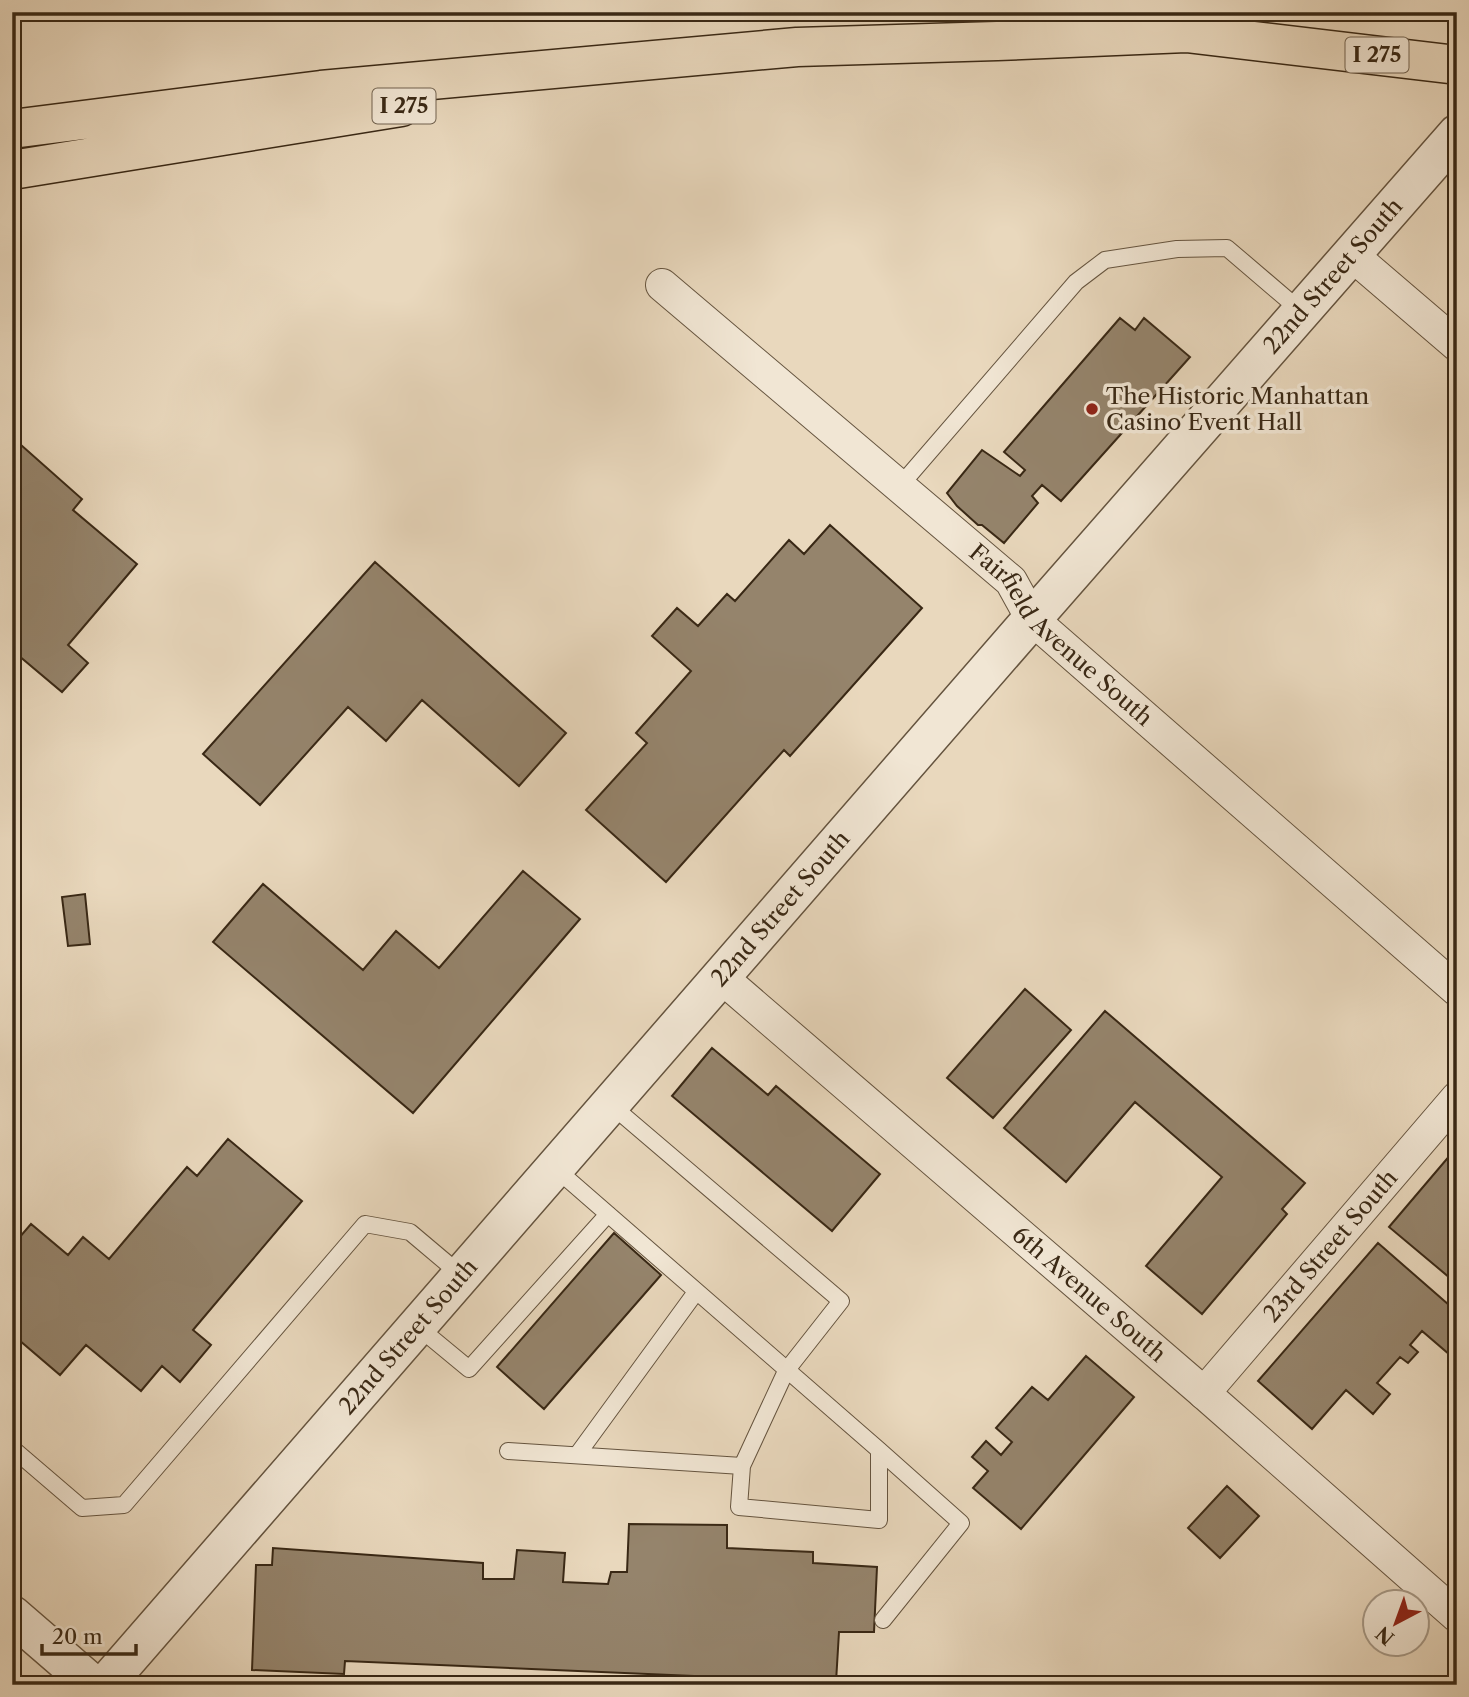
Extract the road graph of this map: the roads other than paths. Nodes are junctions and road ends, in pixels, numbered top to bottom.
1 (797, 47) junction
2 (1457, 65) edge
3 (12, 129) edge
4 (1457, 134) edge
5 (12, 170) edge
6 (1352, 255) junction
7 (662, 285) dead end
8 (1302, 312) junction
9 (1457, 345) edge
10 (899, 487) junction
11 (1032, 619) junction
12 (720, 977) junction
13 (1457, 990) edge
14 (1457, 1098) edge
15 (610, 1104) junction
16 (555, 1168) junction
17 (608, 1214) junction
18 (461, 1275) junction
19 (696, 1292) junction
20 (417, 1326) junction
21 (786, 1371) junction
22 (1203, 1393) junction
23 (12, 1448) edge
24 (879, 1450) junction
25 (508, 1451) dead end
26 (577, 1455) junction
27 (742, 1466) junction
28 (12, 1615) edge
29 (1457, 1616) edge
30 (883, 1620) dead end
31 (93, 1685) edge
32 (105, 1685) edge

1 - 2 highway, I 275
1 - 3 highway
1 - 5 highway, I 275
4 - 6 street, 22nd Street South
6 - 8 street, 22nd Street South
6 - 9 street
7 - 10 street, Fairfield Avenue South
8 - 10 lane
8 - 11 street, 22nd Street South
10 - 11 street, Fairfield Avenue South
11 - 12 street, 22nd Street South
11 - 13 street, Fairfield Avenue South
12 - 15 street, 22nd Street South
12 - 22 street, 6th Avenue South
14 - 22 street, 23rd Street South
15 - 16 street, 22nd Street South
15 - 21 lane
16 - 17 lane
16 - 18 street, 22nd Street South
17 - 19 lane
17 - 20 lane
18 - 20 street, 22nd Street South
18 - 23 lane
19 - 21 lane
19 - 26 lane
20 - 32 street, 22nd Street South
21 - 24 lane
21 - 27 lane
22 - 29 street, 6th Avenue South
24 - 27 lane
24 - 30 lane
25 - 26 lane
26 - 27 lane
28 - 31 street

